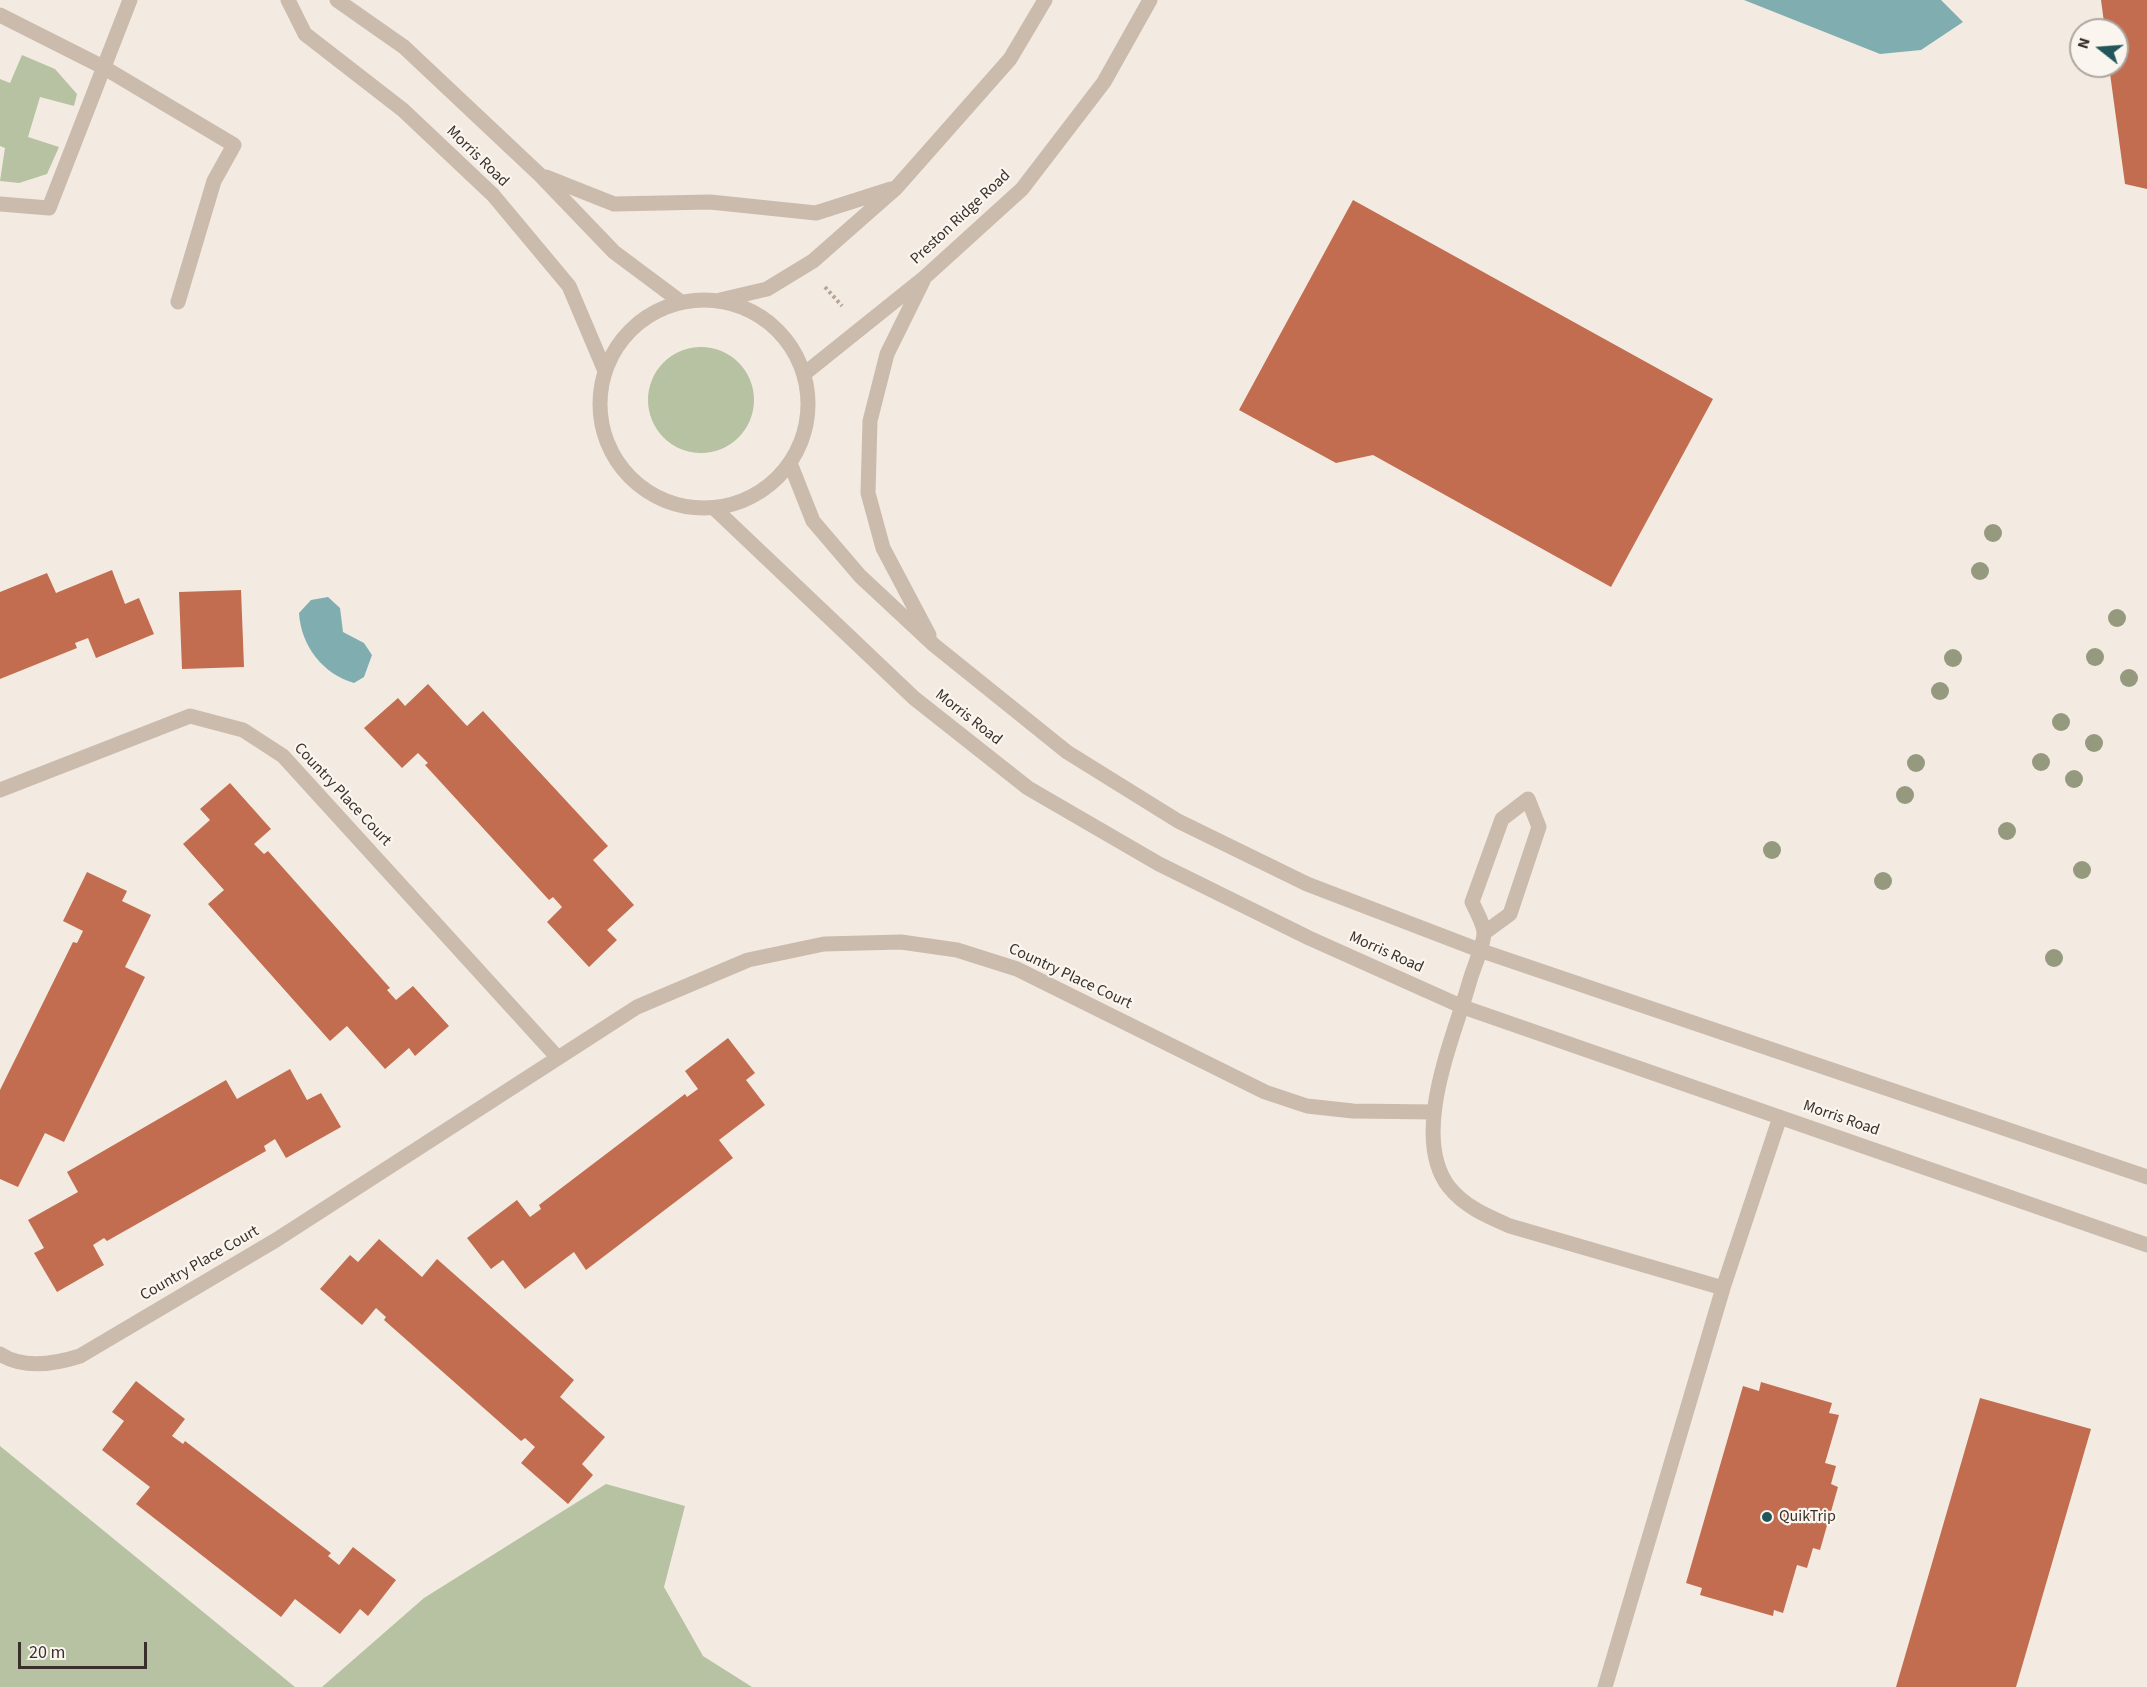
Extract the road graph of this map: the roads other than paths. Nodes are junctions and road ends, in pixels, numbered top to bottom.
1 (130, 0) edge
2 (288, 0) edge
3 (337, 0) edge
4 (1045, 0) edge
5 (1150, 0) edge
6 (0, 15) edge
7 (104, 67) junction
8 (540, 175) junction
9 (896, 188) junction
10 (0, 204) edge
11 (925, 277) junction
12 (720, 300) junction
13 (178, 302) dead end
14 (681, 302) junction
15 (605, 370) junction
16 (804, 374) junction
17 (790, 463) junction
18 (714, 508) junction
19 (934, 645) junction
20 (0, 790) edge
21 (1484, 933) junction
22 (1479, 950) junction
23 (1463, 1007) junction
24 (558, 1058) junction
25 (1434, 1112) junction
26 (1780, 1117) junction
27 (2147, 1177) edge
28 (2147, 1245) edge
29 (1723, 1288) junction
30 (0, 1354) edge
31 (1605, 1687) edge

1 - 7 street
2 - 15 street, Morris Road
3 - 8 street, Morris Road
4 - 9 street
5 - 11 street, Preston Ridge Road
6 - 7 street
7 - 10 street
7 - 13 street
8 - 9 street
8 - 14 street, Morris Road
9 - 12 street
11 - 16 street, Preston Ridge Road
11 - 19 street
12 - 14 street
12 - 16 street
14 - 15 street
15 - 18 street
16 - 17 street
17 - 18 street
17 - 19 street, Morris Road
18 - 23 street, Morris Road
19 - 22 street, Morris Road
20 - 24 street, Country Place Court
21 - 21 street
21 - 22 street
22 - 23 street
22 - 27 street, Morris Road
23 - 25 street
23 - 26 street, Morris Road
24 - 25 street, Country Place Court
24 - 30 street, Country Place Court
25 - 29 street
26 - 28 street, Morris Road
26 - 29 street
29 - 31 street

